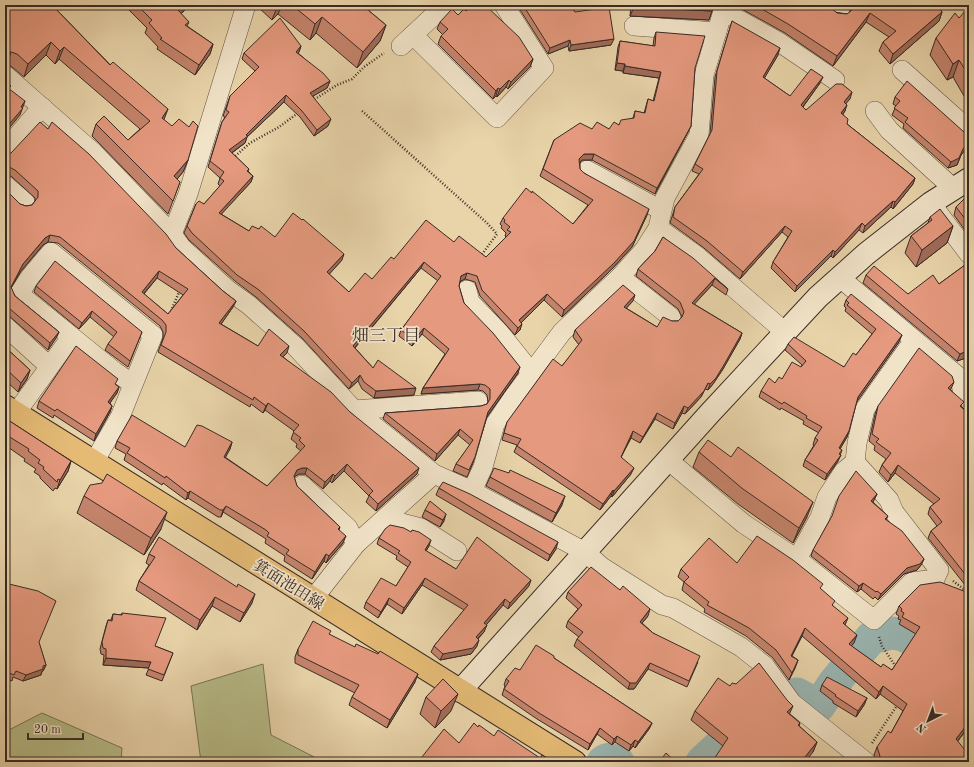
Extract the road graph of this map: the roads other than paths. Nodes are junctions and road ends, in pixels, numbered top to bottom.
1 (246, 5) edge
2 (445, 5) edge
3 (504, 5) edge
4 (723, 8) edge
5 (634, 26) dead end
6 (717, 32) junction
7 (902, 70) dead end
8 (5, 75) edge
9 (835, 80) dead end
10 (42, 107) junction
11 (875, 111) dead end
12 (969, 130) edge
13 (5, 150) edge
14 (587, 170) dead end
15 (961, 184) edge
16 (5, 185) edge
17 (25, 202) dead end
18 (931, 203) junction
19 (661, 210) junction
20 (658, 228) junction
21 (172, 234) junction
22 (969, 254) edge
23 (620, 276) junction
24 (839, 277) junction
25 (467, 290) dead end
26 (671, 317) dead end
27 (5, 326) edge
28 (785, 332) junction
29 (71, 337) junction
30 (914, 340) junction
31 (49, 366) junction
32 (531, 372) junction
33 (134, 384) junction
34 (969, 398) edge
35 (478, 401) dead end
36 (11, 409) edge
37 (354, 410) junction
38 (668, 460) junction
39 (94, 462) junction
40 (855, 462) junction
41 (434, 474) junction
42 (302, 485) dead end
43 (472, 491) junction
44 (386, 519) junction
45 (356, 544) junction
46 (445, 550) dead end
47 (585, 552) junction
48 (797, 559) junction
49 (313, 599) junction
50 (460, 691) junction
51 (570, 759) edge
52 (864, 760) edge

1 - 21 street
2 - 3 street
4 - 6 street
4 - 9 street
5 - 6 street
6 - 19 street
7 - 12 street
8 - 10 street
10 - 13 street
10 - 21 street
11 - 15 street
14 - 19 street
15 - 18 street
16 - 17 street
18 - 22 street
18 - 24 street
19 - 20 street
20 - 23 street
20 - 28 street
21 - 37 street
23 - 26 street
23 - 32 street
24 - 28 street
24 - 30 street
25 - 32 street
27 - 31 street
28 - 38 street
29 - 31 street
29 - 33 street
29 - 33 street
30 - 34 street
30 - 40 street
31 - 36 street
32 - 43 street
33 - 39 street
35 - 37 street
36 - 39 main road, 箕面池田線
37 - 41 street
38 - 47 street
38 - 48 street
39 - 49 main road, 箕面池田線
40 - 48 street
40 - 48 street
41 - 43 street
41 - 44 street
42 - 45 street
43 - 47 street
44 - 45 street
44 - 46 street
45 - 49 street
47 - 50 street
47 - 52 street
49 - 50 main road, 箕面池田線
50 - 51 main road, 箕面池田線

